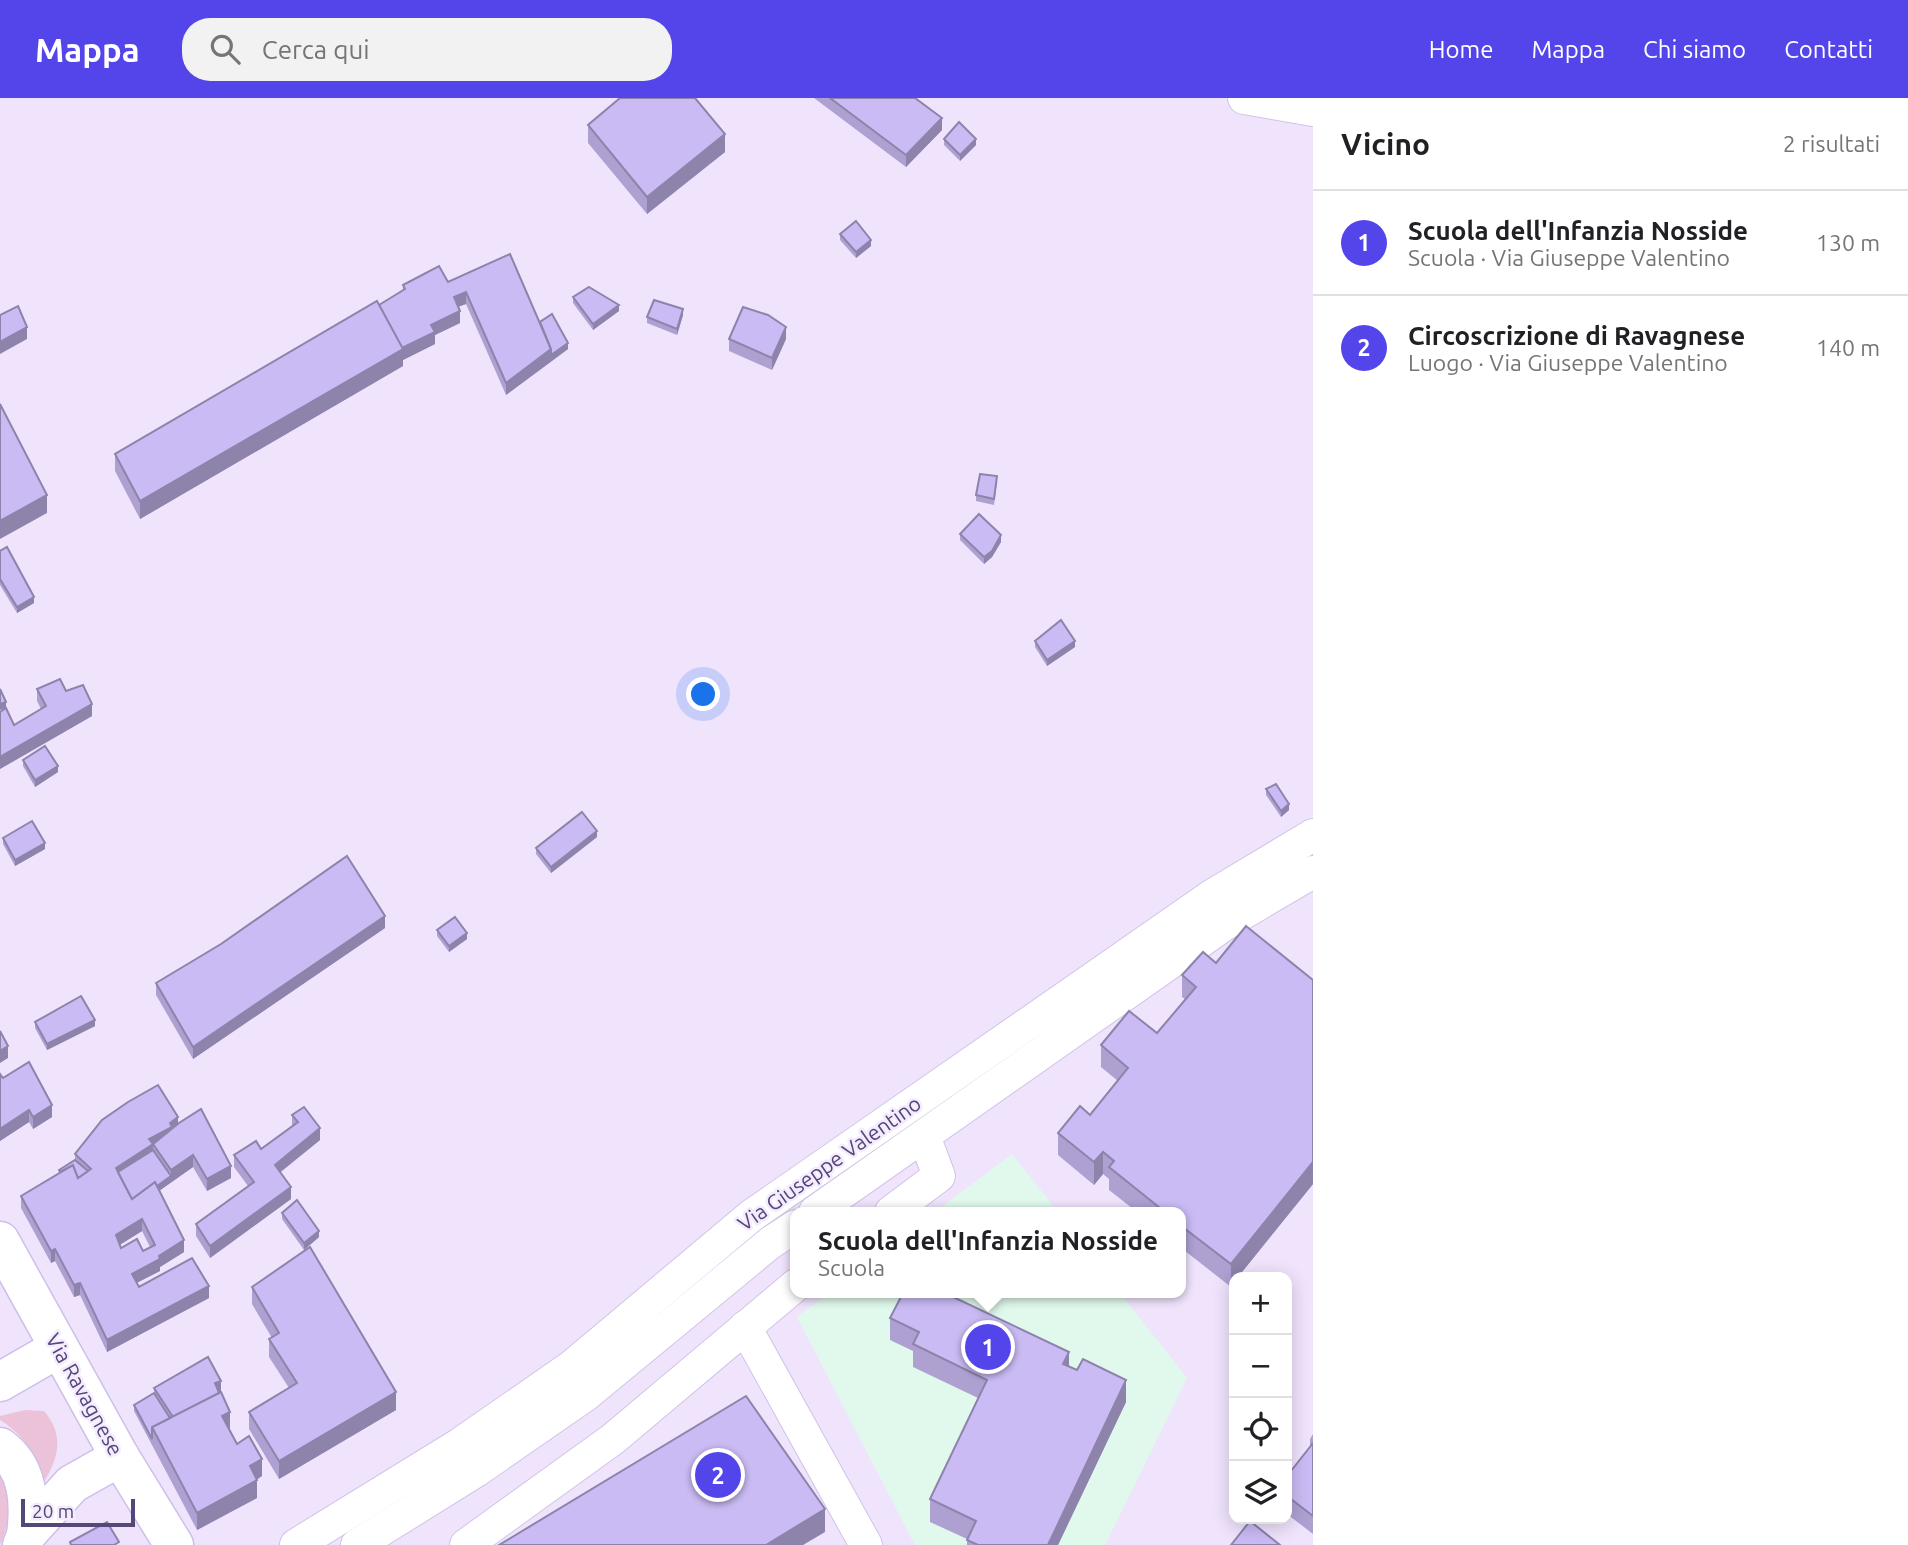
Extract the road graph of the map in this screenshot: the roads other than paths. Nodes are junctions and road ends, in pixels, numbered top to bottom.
1 (1244, 98) edge
2 (1313, 110) edge
3 (1313, 835) edge
4 (1266, 862) junction
5 (1313, 872) edge
6 (1280, 890) junction
7 (924, 1136) junction
8 (822, 1207) edge
9 (898, 1207) edge
10 (790, 1230) edge
11 (0, 1241) edge
12 (790, 1290) edge
13 (744, 1327) junction
14 (59, 1348) junction
15 (0, 1382) edge
16 (0, 1447) edge
17 (120, 1457) junction
18 (345, 1532) edge
19 (24, 1540) edge
20 (174, 1545) edge
21 (296, 1545) edge
22 (357, 1545) edge
23 (466, 1545) edge
24 (866, 1545) edge

1 - 2 street
3 - 4 street, Via Giuseppe Valentino
4 - 6 street
4 - 18 street, Via Giuseppe Valentino
5 - 6 street, Via Giuseppe Valentino
6 - 7 street, Via Giuseppe Valentino
7 - 8 street, Via Giuseppe Valentino
7 - 9 street
10 - 22 street, Via Giuseppe Valentino
11 - 14 main road, Via Ravagnese
12 - 13 street
13 - 23 street
13 - 24 street
14 - 15 main road
14 - 17 main road, Via Ravagnese
16 - 19 main road
17 - 19 main road
17 - 20 main road, Via Ravagnese
18 - 21 street, Via Giuseppe Valentino

